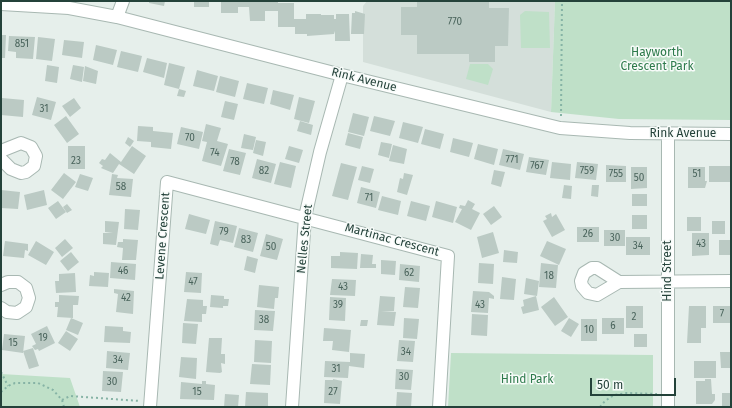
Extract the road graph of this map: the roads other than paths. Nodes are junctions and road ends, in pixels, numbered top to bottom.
1 (123, 1) edge
2 (1, 4) edge
3 (117, 17) junction
4 (342, 75) junction
5 (668, 134) junction
6 (731, 134) edge
7 (1, 151) edge
8 (1, 159) edge
9 (305, 217) junction
10 (669, 281) junction
11 (731, 281) edge
12 (619, 282) dead end
13 (1, 285) edge
14 (1, 308) edge
15 (150, 404) edge
16 (292, 407) edge
17 (439, 407) edge
18 (668, 407) edge

1 - 3 street
2 - 3 street, Rink Avenue
3 - 4 street, Rink Avenue
4 - 5 street, Rink Avenue
4 - 9 street, Nelles Street
5 - 6 street, Rink Avenue
5 - 10 street, Hind Street
7 - 8 street
9 - 15 street, Levene Crescent
9 - 16 street, Nelles Street
9 - 17 street, Martinac Crescent
10 - 11 street
10 - 12 street
10 - 18 street, Hind Street
13 - 14 street

